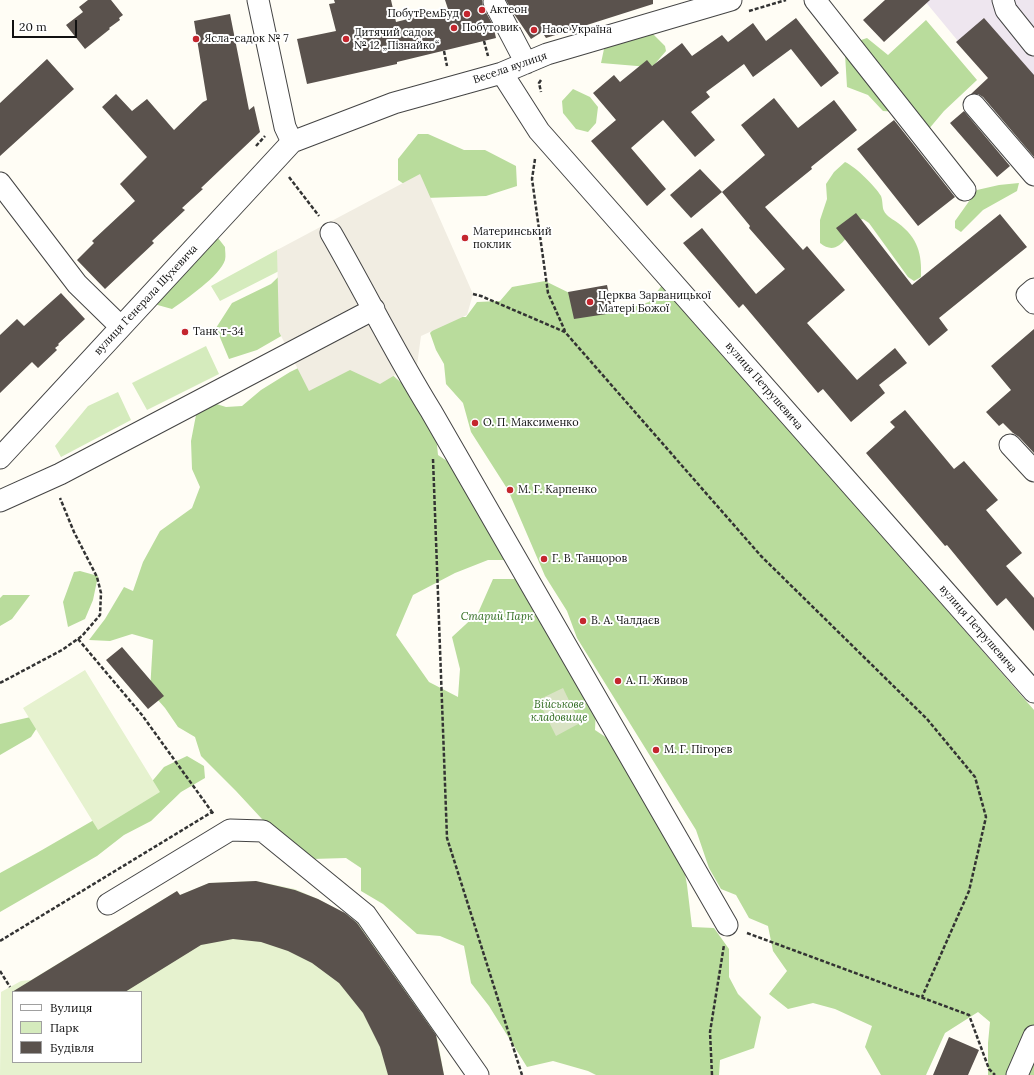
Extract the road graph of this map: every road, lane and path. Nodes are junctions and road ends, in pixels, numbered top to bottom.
1 (258, 0) edge
2 (786, 0) edge
3 (814, 0) edge
4 (987, 0) edge
5 (494, 2) dead end
6 (1004, 5) edge
7 (737, 7) edge
8 (484, 41) dead end
9 (1034, 45) edge
10 (444, 51) dead end
11 (486, 51) dead end
12 (526, 63) junction
13 (448, 69) dead end
14 (502, 73) junction
15 (544, 76) dead end
16 (542, 94) dead end
17 (974, 106) dead end
18 (539, 131) junction
19 (292, 142) junction
20 (1034, 175) edge
21 (288, 176) dead end
22 (0, 183) edge
23 (965, 190) dead end
24 (331, 233) joint
25 (1034, 289) edge
26 (473, 294) dead end
27 (1034, 303) edge
28 (374, 309) junction
29 (121, 327) junction
30 (565, 332) junction
31 (1010, 445) dead end
32 (0, 458) edge
33 (433, 459) dead end
34 (1034, 471) edge
35 (51, 477) junction
36 (2, 500) edge
37 (78, 639) junction
38 (0, 682) edge
39 (1034, 692) edge
40 (212, 812) dead end
41 (108, 904) dead end
42 (727, 925) junction
43 (0, 971) edge
44 (10, 987) dead end
45 (922, 997) junction
46 (1034, 1036) edge
47 (478, 1075) edge
48 (522, 1075) edge
49 (712, 1075) edge
50 (995, 1075) edge
51 (1017, 1075) edge

1 - 19 street
2 - 7 path
3 - 23 street
4 - 6 street
5 - 12 street
6 - 9 street
7 - 12 street, Весела вулиця
8 - 11 path
10 - 13 path
12 - 14 street, Весела вулиця
14 - 18 street, вулиця Петрушевича
14 - 19 street, Весела вулиця
15 - 16 path
17 - 20 street
18 - 30 path
18 - 39 street, вулиця Петрушевича
19 - 29 street, вулиця Генерала Шухевича
21 - 24 path
22 - 29 street
24 - 28 street
25 - 27 street
26 - 30 path
28 - 35 street
28 - 42 street
29 - 32 street, вулиця Генерала Шухевича
30 - 45 path
31 - 34 street
33 - 48 path
35 - 36 street
35 - 37 path
37 - 38 path
37 - 40 path
41 - 47 street
42 - 45 path
42 - 49 path
43 - 44 path
45 - 50 path
46 - 51 street

